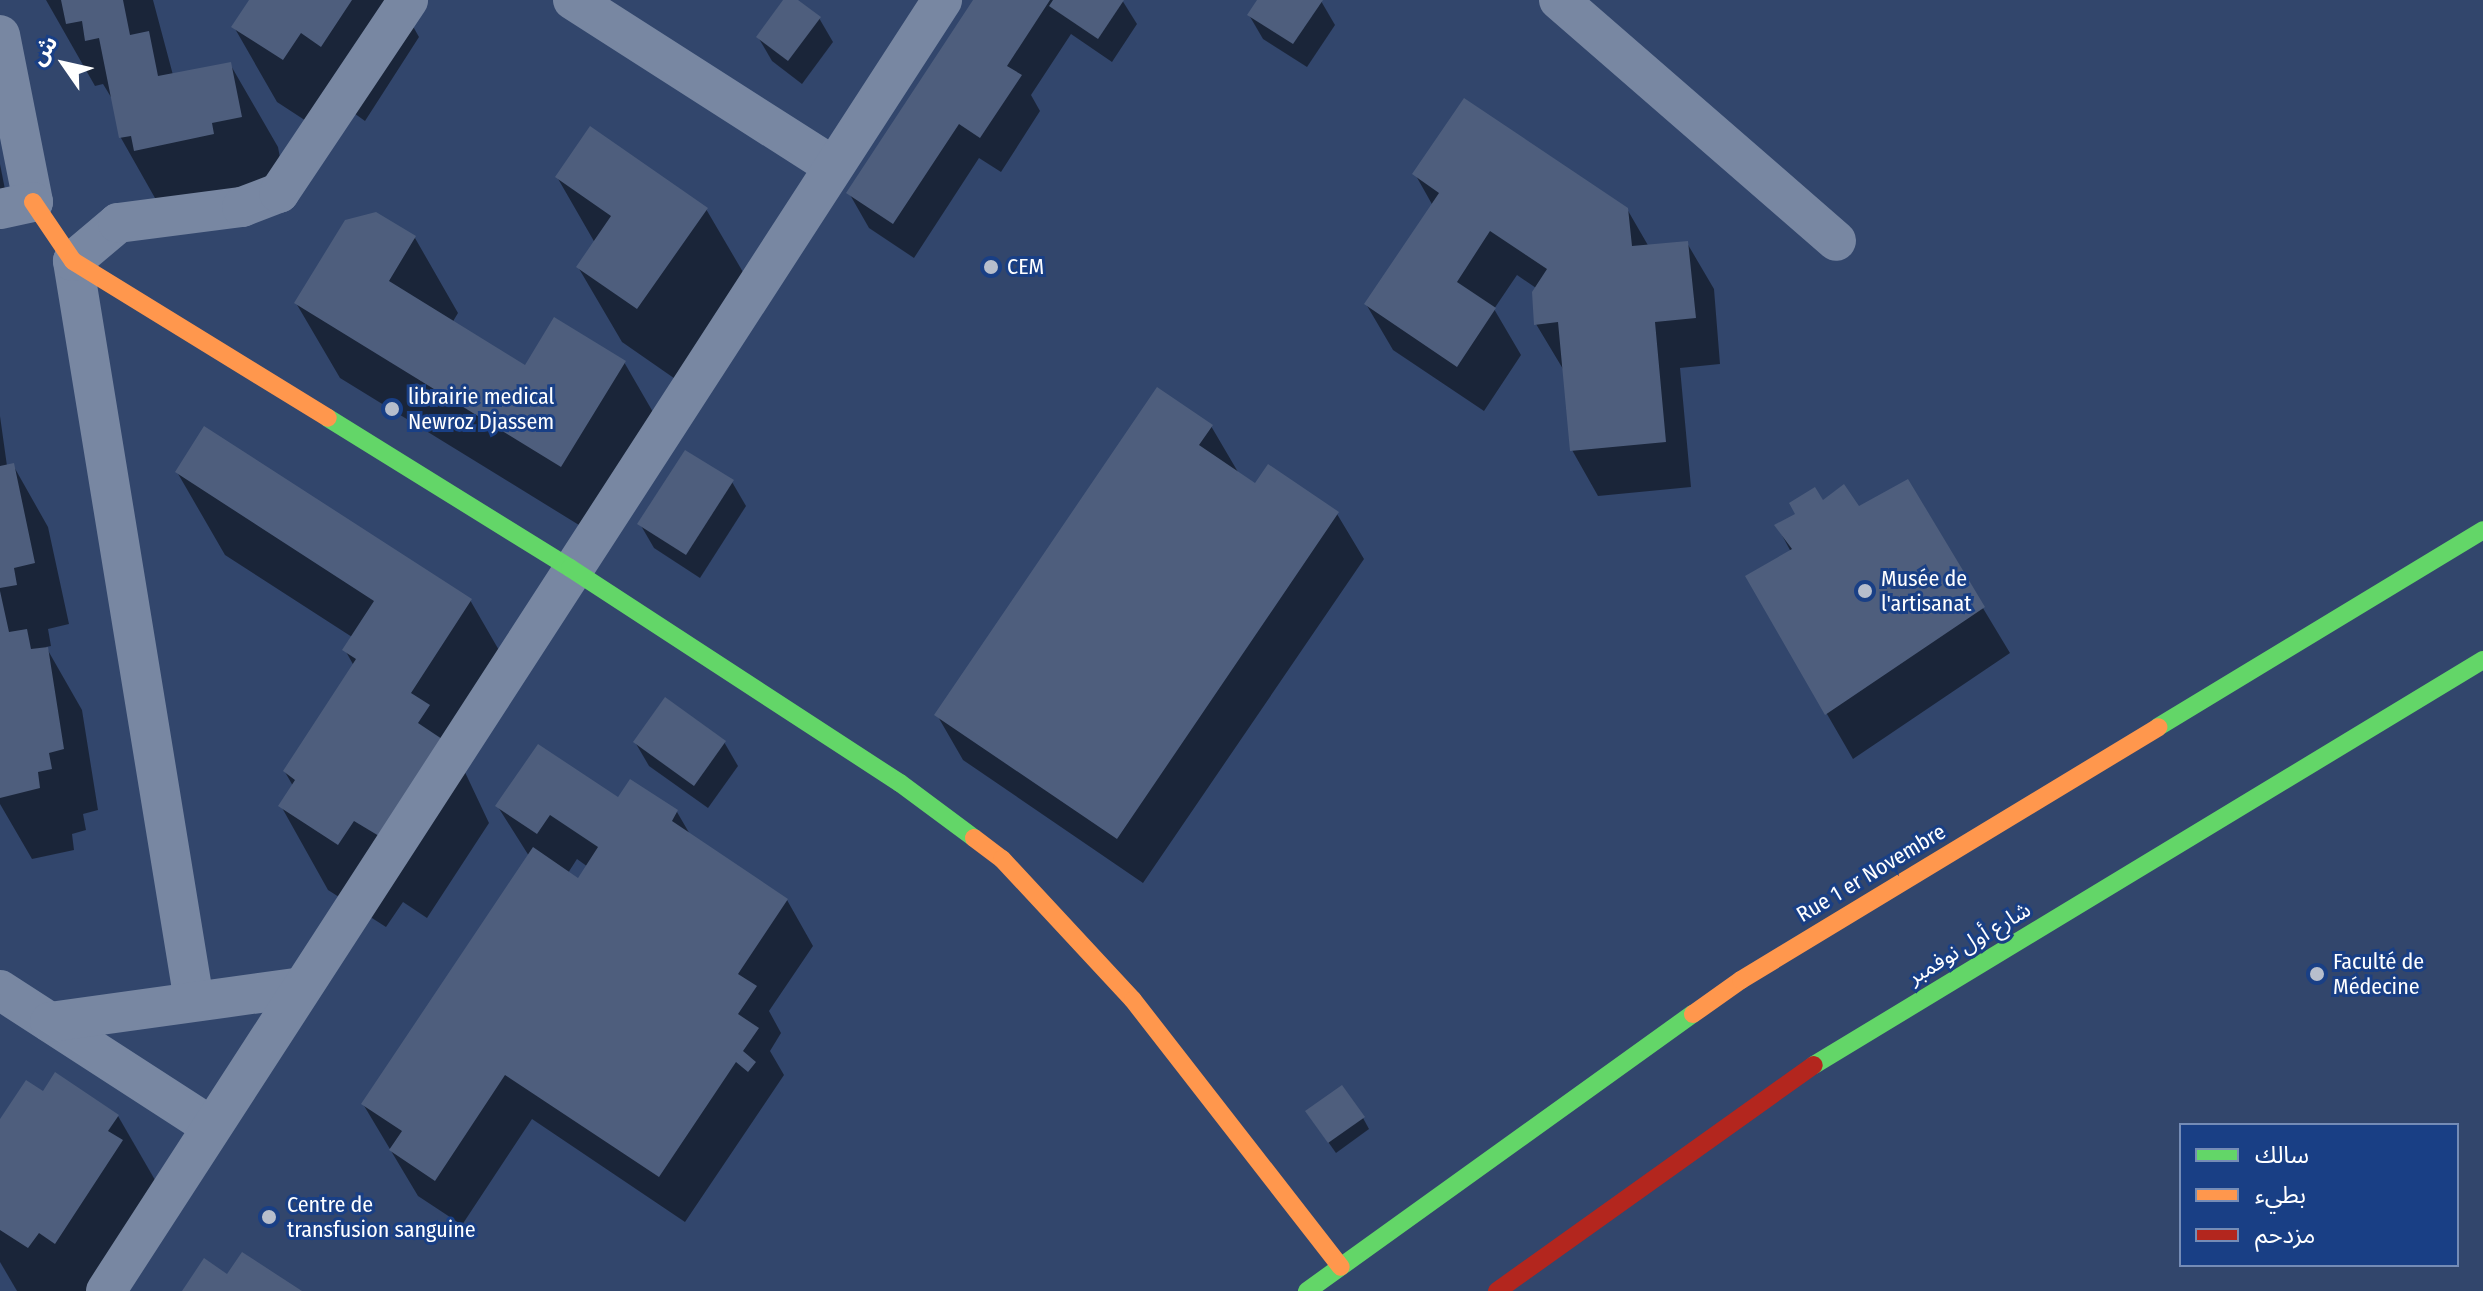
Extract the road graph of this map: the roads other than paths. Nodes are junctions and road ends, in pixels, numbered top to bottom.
1 (408, 0) edge
2 (573, 0) edge
3 (942, 0) edge
4 (1559, 0) edge
5 (0, 35) edge
6 (833, 166) junction
7 (17, 205) edge
8 (1836, 241) dead end
9 (73, 261) junction
10 (2483, 530) edge
11 (570, 568) junction
12 (2483, 660) edge
13 (301, 987) junction
14 (0, 990) edge
15 (194, 1001) junction
16 (50, 1022) junction
17 (212, 1127) junction
18 (1341, 1267) junction
19 (106, 1291) edge
20 (1307, 1291) edge
21 (1497, 1291) edge

1 - 9 street
2 - 6 street
3 - 6 street
4 - 8 street
5 - 7 street
6 - 11 street
7 - 9 main road
9 - 11 main road
9 - 15 street
10 - 18 main road, Rue 1 er Novembre
11 - 13 street
11 - 18 main road
12 - 21 main road, شارع أول نوفمبر
13 - 15 street
13 - 17 street
14 - 16 street
15 - 16 street
16 - 17 street
17 - 19 street
18 - 20 main road, Rue 1 er Novembre

